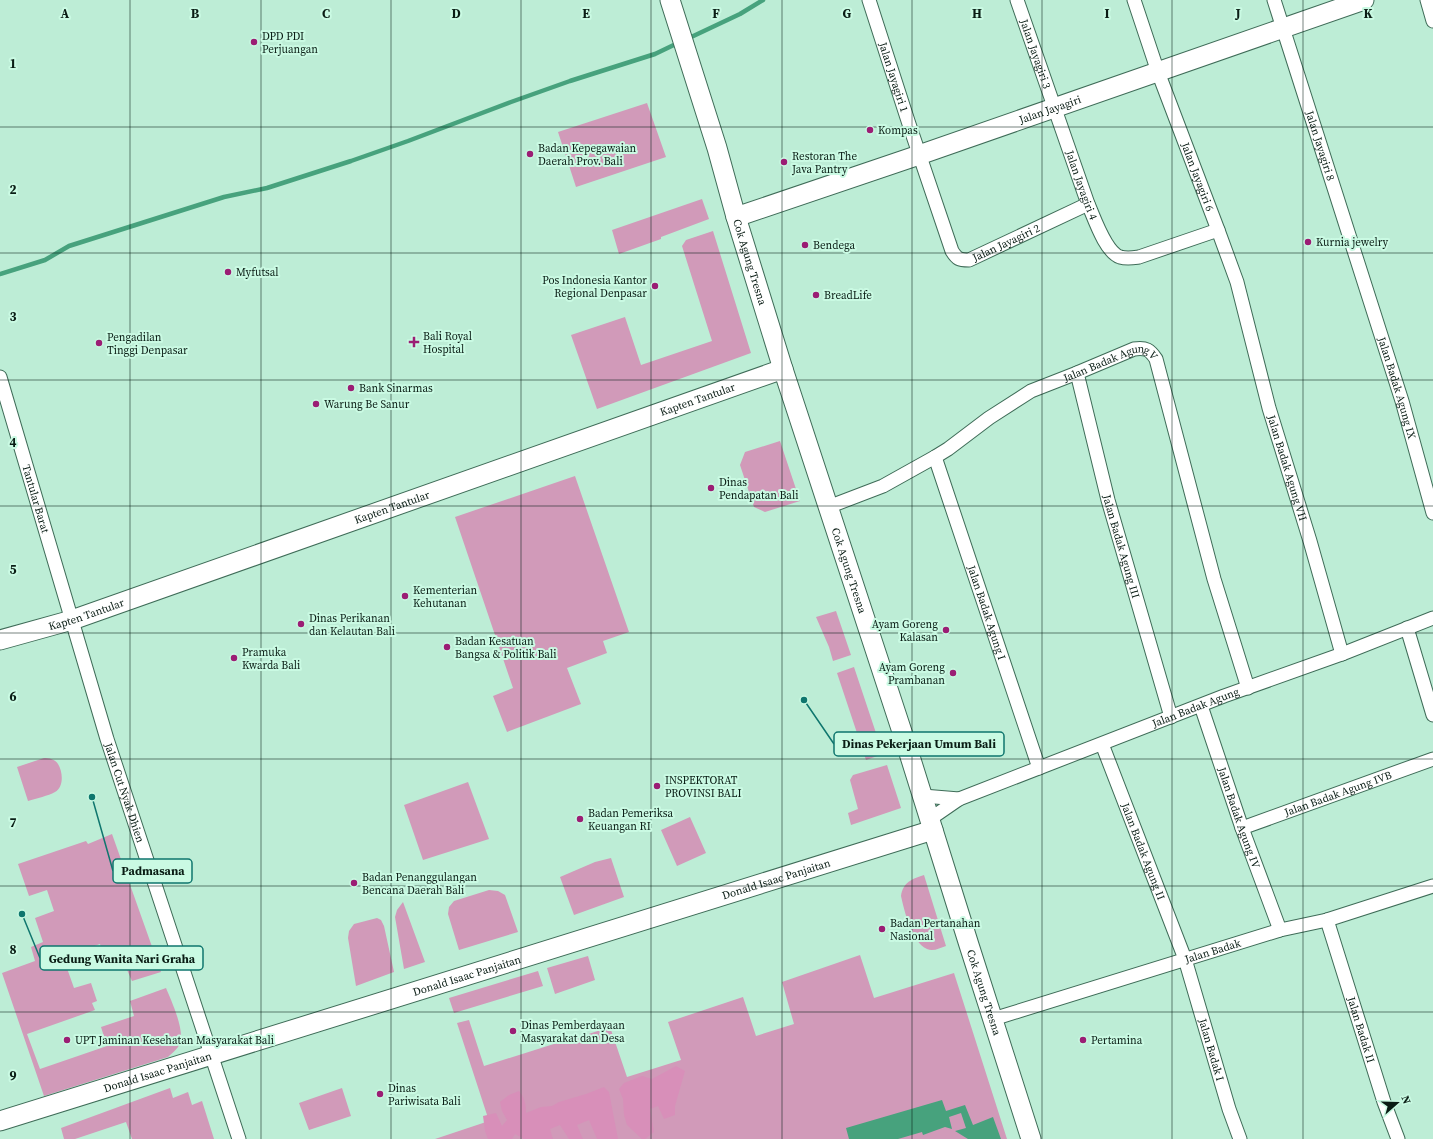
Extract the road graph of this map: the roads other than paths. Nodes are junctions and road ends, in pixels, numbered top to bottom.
1 (670, 0) edge
2 (869, 0) edge
3 (1017, 0) edge
4 (1134, 0) edge
5 (1274, 0) edge
6 (1364, 0) edge
7 (1427, 0) edge
8 (1433, 21) edge
9 (1283, 29) junction
10 (1158, 72) junction
11 (1054, 108) junction
12 (919, 155) junction
13 (1088, 204) junction
14 (736, 217) junction
15 (1218, 230) junction
16 (1359, 263) joint
17 (1236, 282) joint
18 (783, 369) junction
19 (1077, 374) junction
20 (0, 377) edge
21 (935, 457) junction
22 (828, 507) junction
23 (1433, 513) edge
24 (1433, 618) edge
25 (72, 620) junction
26 (1408, 628) junction
27 (0, 640) edge
28 (1342, 654) junction
29 (1248, 688) junction
30 (1201, 706) junction
31 (1433, 715) edge
32 (1171, 717) junction
33 (1102, 744) junction
34 (1433, 759) edge
35 (1039, 768) junction
36 (923, 796) junction
37 (959, 799) junction
38 (932, 825) junction
39 (1242, 828) junction
40 (1433, 886) edge
41 (1326, 920) junction
42 (1280, 930) junction
43 (1185, 959) junction
44 (993, 1019) junction
45 (211, 1055) junction
46 (0, 1121) edge
47 (239, 1139) edge
48 (1031, 1139) edge
49 (1240, 1139) edge
50 (1398, 1139) edge

1 - 14 street, Cok Agung Tresna
2 - 12 street, Jalan Jayagiri 1
3 - 11 street, Jalan Jayagiri 3
4 - 10 street, Jalan Jayagiri 6
5 - 9 street, Jalan Jayagiri 8
6 - 9 street, Jalan Jayagiri
7 - 8 street
9 - 10 street, Jalan Jayagiri
9 - 16 street, Jalan Jayagiri 8
10 - 11 street, Jalan Jayagiri
10 - 15 street, Jalan Jayagiri 6
11 - 12 street, Jalan Jayagiri
11 - 13 street, Jalan Jayagiri 4
12 - 13 street, Jalan Jayagiri 2
12 - 14 street, Jalan Jayagiri
13 - 15 street, Jalan Jayagiri 4
14 - 18 street, Cok Agung Tresna
15 - 17 street, Jalan Jayagiri 6
16 - 23 street, Jalan Badak Agung IX
17 - 28 street, Jalan Badak Agung VII
18 - 22 street, Cok Agung Tresna
18 - 25 street, Kapten Tantular
19 - 21 street, Jalan Badak Agung V
19 - 29 street, Jalan Badak Agung V
19 - 32 street, Jalan Badak Agung III
20 - 25 street, Tantular Barat
21 - 22 street, Jalan Badak Agung V
21 - 35 street, Jalan Badak Agung I
22 - 36 street, Cok Agung Tresna
24 - 26 street, Jalan Badak Agung
25 - 27 street, Kapten Tantular
25 - 45 street, Jalan Cut Nyak Dhien
26 - 28 street, Jalan Badak Agung
26 - 31 street
28 - 29 street, Jalan Badak Agung
29 - 30 street, Jalan Badak Agung
30 - 32 street, Jalan Badak Agung
30 - 39 street, Jalan Badak Agung IV
32 - 33 street, Jalan Badak Agung
33 - 35 street, Jalan Badak Agung
33 - 43 street, Jalan Badak Agung II
34 - 39 street, Jalan Badak Agung IVB
35 - 37 street, Jalan Badak Agung
36 - 37 street, Jalan Badak Agung
36 - 38 street, Cok Agung Tresna
37 - 38 street, Jalan Badak Agung
38 - 44 street, Cok Agung Tresna
38 - 45 street, Donald Isaac Panjaitan
39 - 42 street, Jalan Badak Agung IV
40 - 41 street, Jalan Badak
41 - 42 street, Jalan Badak
41 - 50 street, Jalan Badak II
42 - 43 street, Jalan Badak
43 - 44 street, Jalan Badak
43 - 49 street, Jalan Badak I
44 - 48 street, Cok Agung Tresna
45 - 46 street, Donald Isaac Panjaitan
45 - 47 street, Jalan Cut Nyak Dhien

